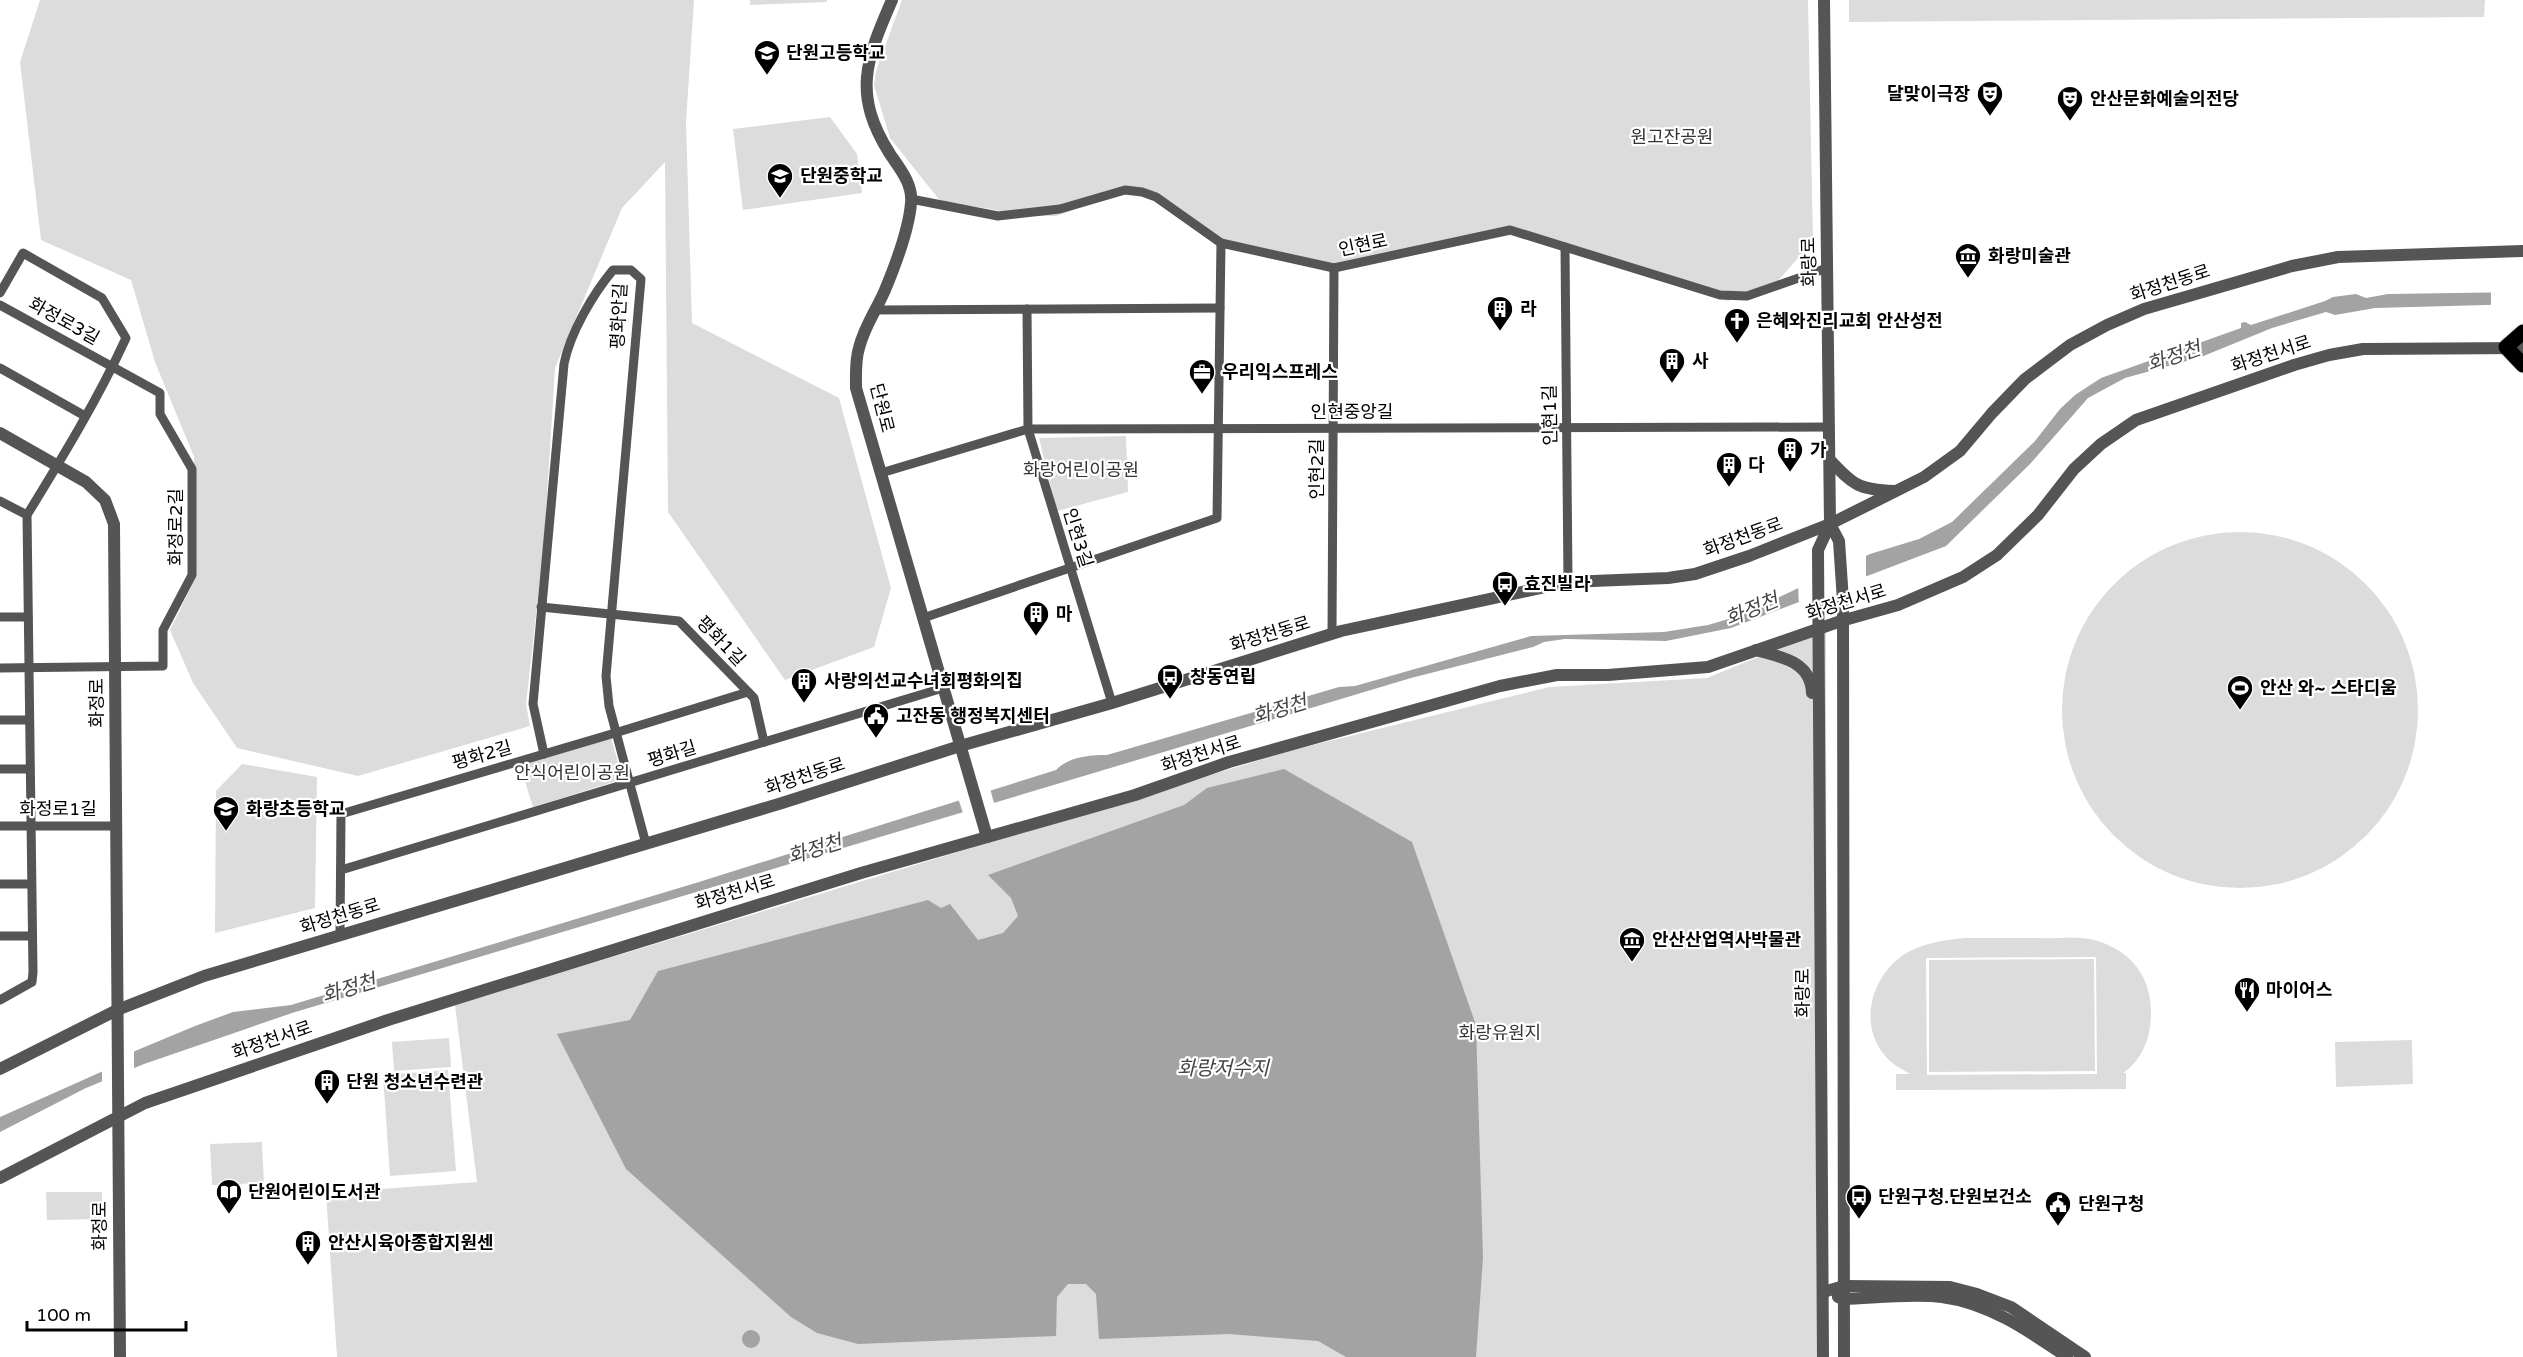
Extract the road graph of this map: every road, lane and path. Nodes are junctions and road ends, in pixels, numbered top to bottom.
1 (892, 0) edge
2 (1824, 0) edge
3 (911, 199) junction
4 (1221, 243) junction
5 (1565, 247) junction
6 (2523, 251) edge
7 (1334, 268) junction
8 (1827, 268) junction
9 (0, 293) edge
10 (0, 305) edge
11 (1220, 308) junction
12 (1027, 309) junction
13 (875, 310) junction
14 (2523, 332) edge
15 (2506, 347) junction
16 (2523, 348) edge
17 (2523, 365) edge
18 (113, 367) junction
19 (0, 368) edge
20 (85, 416) junction
21 (1829, 427) junction
22 (1333, 428) junction
23 (1567, 428) junction
24 (1028, 429) junction
25 (1218, 429) junction
26 (0, 433) edge
27 (1829, 459) junction
28 (57, 466) junction
29 (881, 473) junction
30 (1896, 491) junction
31 (0, 501) edge
32 (27, 515) junction
33 (1830, 524) junction
34 (1070, 568) junction
35 (1568, 582) junction
36 (542, 607) junction
37 (611, 614) junction
38 (0, 617) edge
39 (28, 617) junction
40 (923, 618) junction
41 (1841, 621) junction
42 (1818, 629) junction
43 (1332, 634) junction
44 (1755, 650) junction
45 (114, 667) junction
46 (0, 668) edge
47 (30, 668) junction
48 (943, 688) junction
49 (748, 692) junction
50 (1112, 702) junction
51 (0, 720) edge
52 (29, 720) junction
53 (1819, 728) junction
54 (615, 733) junction
55 (764, 742) junction
56 (960, 746) junction
57 (544, 754) junction
58 (0, 769) edge
59 (29, 769) junction
60 (629, 785) junction
61 (30, 825) junction
62 (0, 826) edge
63 (116, 826) junction
64 (985, 832) junction
65 (646, 844) junction
66 (341, 870) junction
67 (0, 884) edge
68 (32, 884) junction
69 (340, 935) junction
70 (0, 936) edge
71 (32, 936) junction
72 (0, 1000) edge
73 (117, 1010) junction
74 (1, 1067) edge
75 (117, 1117) junction
76 (0, 1178) edge
77 (1823, 1292) junction
78 (1844, 1293) junction
79 (120, 1357) edge
80 (1823, 1357) edge
81 (1844, 1357) edge
82 (2067, 1357) edge
83 (2085, 1357) edge

1 - 3 street, 단원로
2 - 8 street, 화랑로
3 - 4 street, 인현로
3 - 13 street, 단원로
4 - 7 street, 인현로
4 - 11 street
5 - 7 street, 인현로
5 - 8 street, 인현로
5 - 23 street, 인현1길
6 - 30 street, 화정천동로
7 - 22 street, 인현2길
8 - 21 street, 화랑로
9 - 18 street, 화정로3길
10 - 18 street, 화정로3길
11 - 12 street
11 - 25 street
12 - 13 street
12 - 24 street, 인현3길
13 - 29 street, 단원로
14 - 15 main road
15 - 16 street, 화정천서로
15 - 17 main road
15 - 41 street, 화정천서로
18 - 20 street, 화정로3길
18 - 45 street, 화정로2길
19 - 20 street
20 - 28 street, 화정로3길
21 - 23 street, 인현중앙길
21 - 27 street, 화랑로
22 - 23 street, 인현중앙길
22 - 25 street, 인현중앙길
22 - 43 street, 인현2길
23 - 35 street, 인현1길
24 - 25 street, 인현중앙길
24 - 29 street, 인현중앙길
24 - 34 street, 인현3길
25 - 34 street
26 - 28 street, 화정로
27 - 30 street
27 - 33 street, 화랑로
28 - 32 street, 화정로3길
28 - 45 street, 화정로
29 - 40 street, 단원로
30 - 33 street, 화정천동로
31 - 32 street
32 - 39 street
33 - 35 street, 화정천동로
33 - 41 street, 화랑로
33 - 42 street, 화랑로
34 - 40 street
34 - 50 street, 인현3길
35 - 43 street, 화정천동로
36 - 37 street, 평화1길
36 - 37 street, 평화안길
36 - 57 street, 평화안길
37 - 49 street, 평화1길
37 - 54 street, 평화안길
38 - 39 street
39 - 47 street
40 - 48 street, 단원로
41 - 42 street, 화정천서로
41 - 78 street, 화랑로
42 - 44 street, 화정천서로
42 - 53 street, 화랑로
43 - 50 street, 화정천동로
44 - 53 street
44 - 64 street, 화정천서로
45 - 47 street
45 - 63 street, 화정로
46 - 47 street
47 - 52 street
48 - 55 street, 평화길
48 - 56 street, 단원로
49 - 54 street, 평화2길
49 - 55 street, 평화1길
50 - 56 street, 화정천동로
51 - 52 street
52 - 59 street
53 - 77 street, 화랑로
54 - 57 street, 평화2길
54 - 60 street, 평화안길
55 - 60 street, 평화길
56 - 64 street, 단원로
56 - 65 street, 화정천동로
57 - 66 street, 평화2길
58 - 59 street
59 - 61 street
60 - 65 street, 평화안길
60 - 66 street, 평화길
61 - 62 street, 화정로1길
61 - 63 street, 화정로1길
61 - 68 street
63 - 73 street, 화정로
64 - 75 street, 화정천서로
65 - 69 street, 화정천동로
66 - 69 street, 평화2길
67 - 68 street
68 - 71 street
69 - 73 street, 화정천동로
70 - 71 street
71 - 72 street
73 - 74 street, 화정천동로
73 - 75 street, 화정로
75 - 76 street, 화정천서로
75 - 79 street, 화정로
77 - 78 street
77 - 80 street, 화랑로
78 - 81 street, 화랑로
78 - 82 street
78 - 83 street

